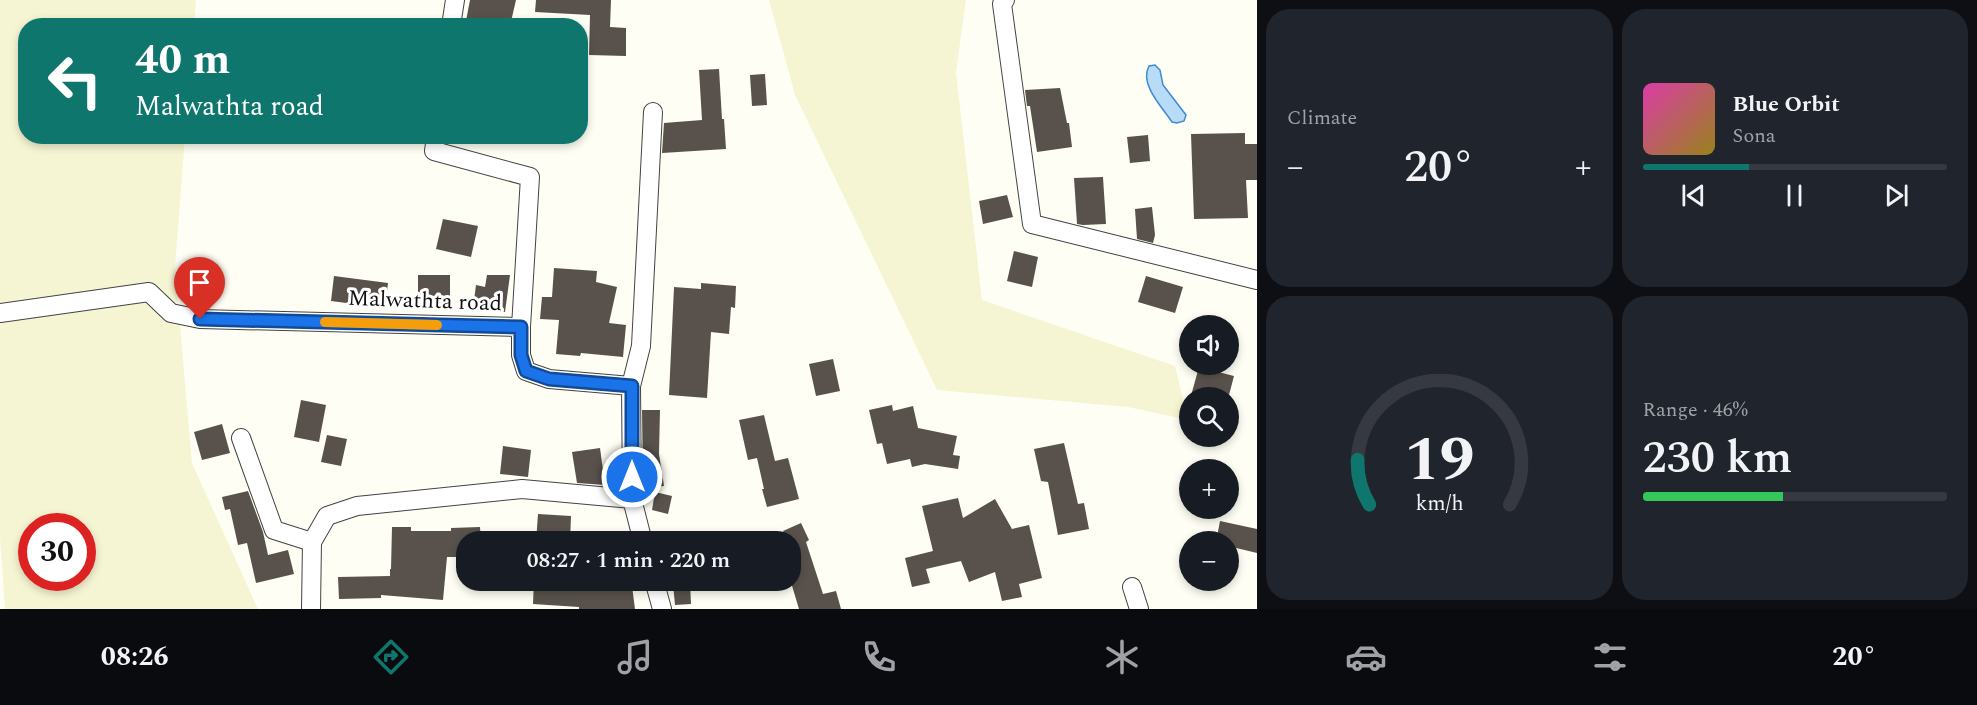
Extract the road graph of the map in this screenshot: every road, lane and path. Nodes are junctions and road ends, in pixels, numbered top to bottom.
1 (455, 0) edge
2 (1005, 0) edge
3 (452, 18) edge
4 (653, 112) dead end
5 (435, 144) edge
6 (1257, 280) edge
7 (0, 313) edge
8 (521, 327) junction
9 (632, 386) junction
10 (241, 438) dead end
11 (632, 499) junction
12 (640, 531) edge
13 (312, 542) junction
14 (1132, 587) dead end
15 (657, 591) edge
16 (311, 609) edge
17 (662, 609) edge
18 (1139, 609) edge

1 - 3 street
2 - 6 street
4 - 9 street
5 - 8 street
7 - 8 street, Malwathta road
8 - 9 street, Malwathta road
9 - 11 street
10 - 13 street
11 - 12 street
11 - 13 street
13 - 16 street
14 - 18 street
15 - 17 street

